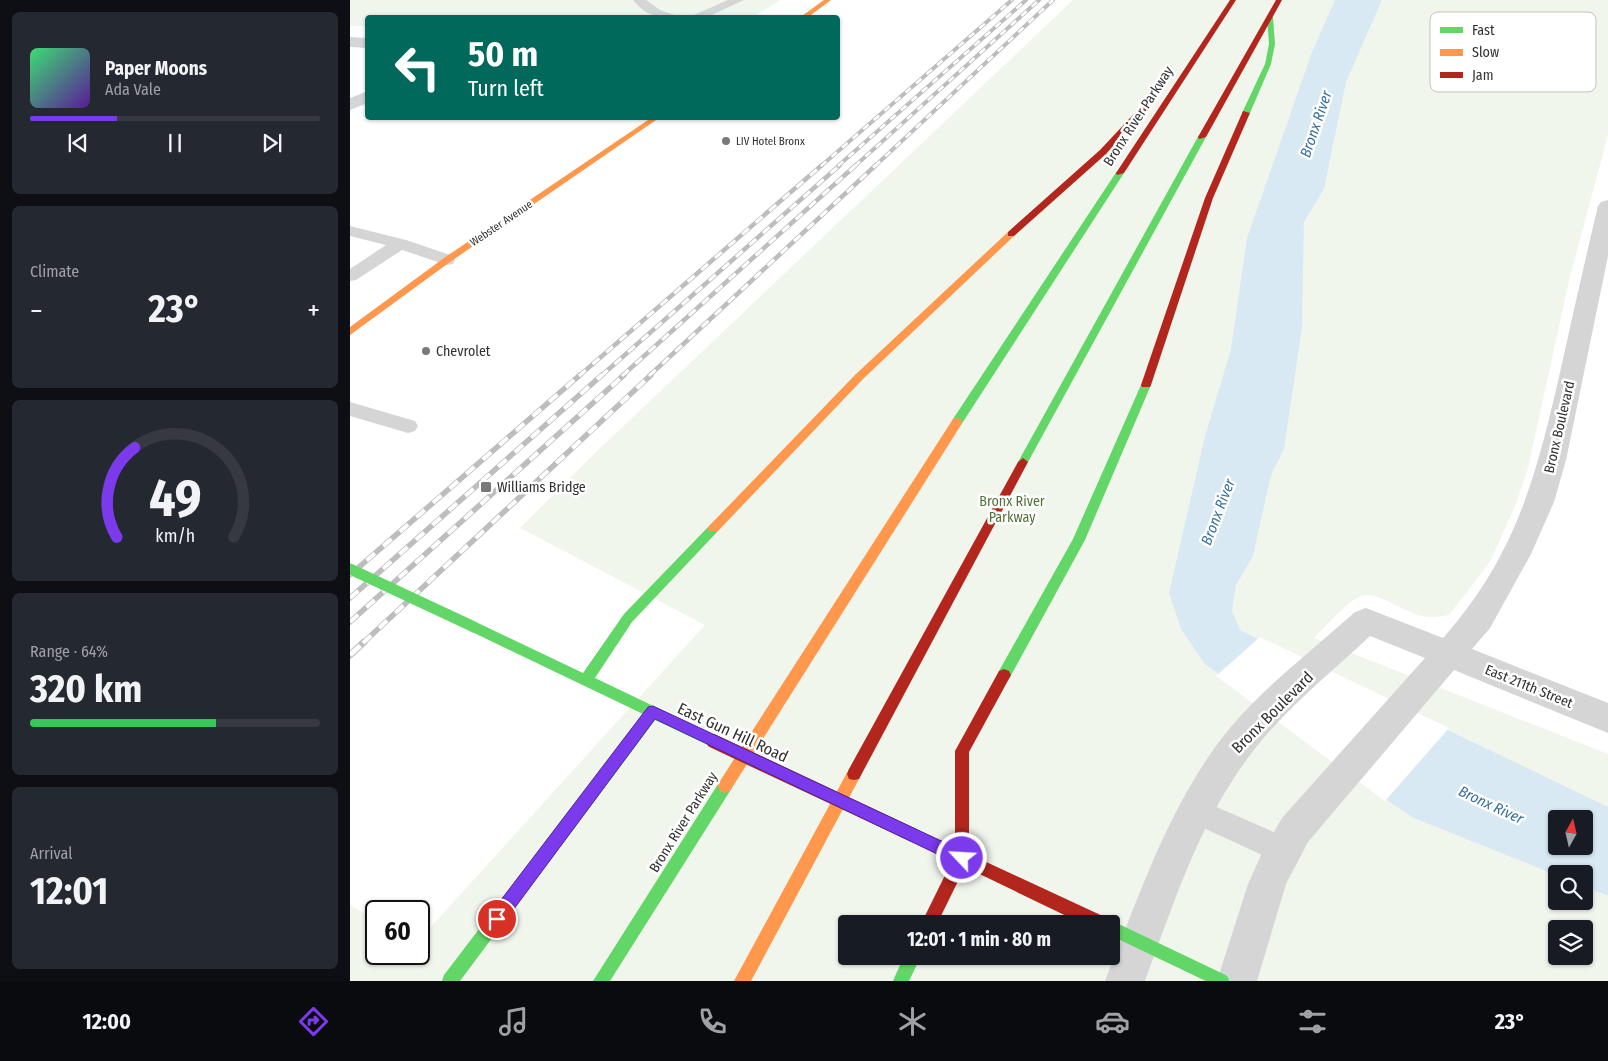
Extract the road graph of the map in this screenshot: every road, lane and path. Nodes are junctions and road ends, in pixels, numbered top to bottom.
1 (640, 0) edge
2 (738, 0) edge
3 (828, 0) edge
4 (1233, 0) edge
5 (1279, 0) edge
6 (662, 15) edge
7 (700, 15) edge
8 (806, 15) edge
9 (1270, 15) junction
10 (350, 42) edge
11 (365, 42) edge
12 (1200, 49) junction
13 (365, 98) edge
14 (350, 106) edge
15 (652, 120) edge
16 (1608, 206) edge
17 (350, 230) edge
18 (396, 242) junction
19 (447, 260) junction
20 (350, 268) edge
21 (350, 276) edge
22 (350, 332) edge
23 (350, 409) edge
24 (408, 426) dead end
25 (350, 569) edge
26 (1450, 655) junction
27 (586, 680) junction
28 (653, 712) junction
29 (1608, 718) edge
30 (1196, 811) junction
31 (1282, 850) junction
32 (962, 858) junction
33 (934, 915) edge
34 (1082, 915) edge
35 (1120, 932) edge
36 (909, 965) edge
37 (450, 981) edge
38 (600, 981) edge
39 (742, 981) edge
40 (901, 981) edge
41 (1125, 981) edge
42 (1222, 981) edge
43 (1236, 981) edge

1 - 6 lane
2 - 7 lane
3 - 8 main road
4 - 12 main road, Bronx River Parkway
5 - 9 main road
9 - 32 main road
9 - 39 main road
10 - 11 street
12 - 27 main road
12 - 38 main road, Bronx River Parkway
13 - 14 street
15 - 19 main road, Webster Avenue
16 - 26 street, Bronx Boulevard
17 - 18 lane
18 - 19 lane
18 - 20 lane
18 - 21 lane
19 - 22 main road, Webster Avenue
23 - 24 lane
25 - 27 main road, East Gun Hill Road, bridge
26 - 29 street, East 211th Street
26 - 30 street, Bronx Boulevard
26 - 31 street, Bronx Boulevard
27 - 28 main road, East Gun Hill Road
28 - 32 main road, East Gun Hill Road, bridge
28 - 37 main road
30 - 31 lane
30 - 41 street, Bronx Boulevard
31 - 43 street, Bronx Boulevard
32 - 33 main road
32 - 34 main road, East Gun Hill Road
35 - 42 main road, bridge
36 - 40 main road

